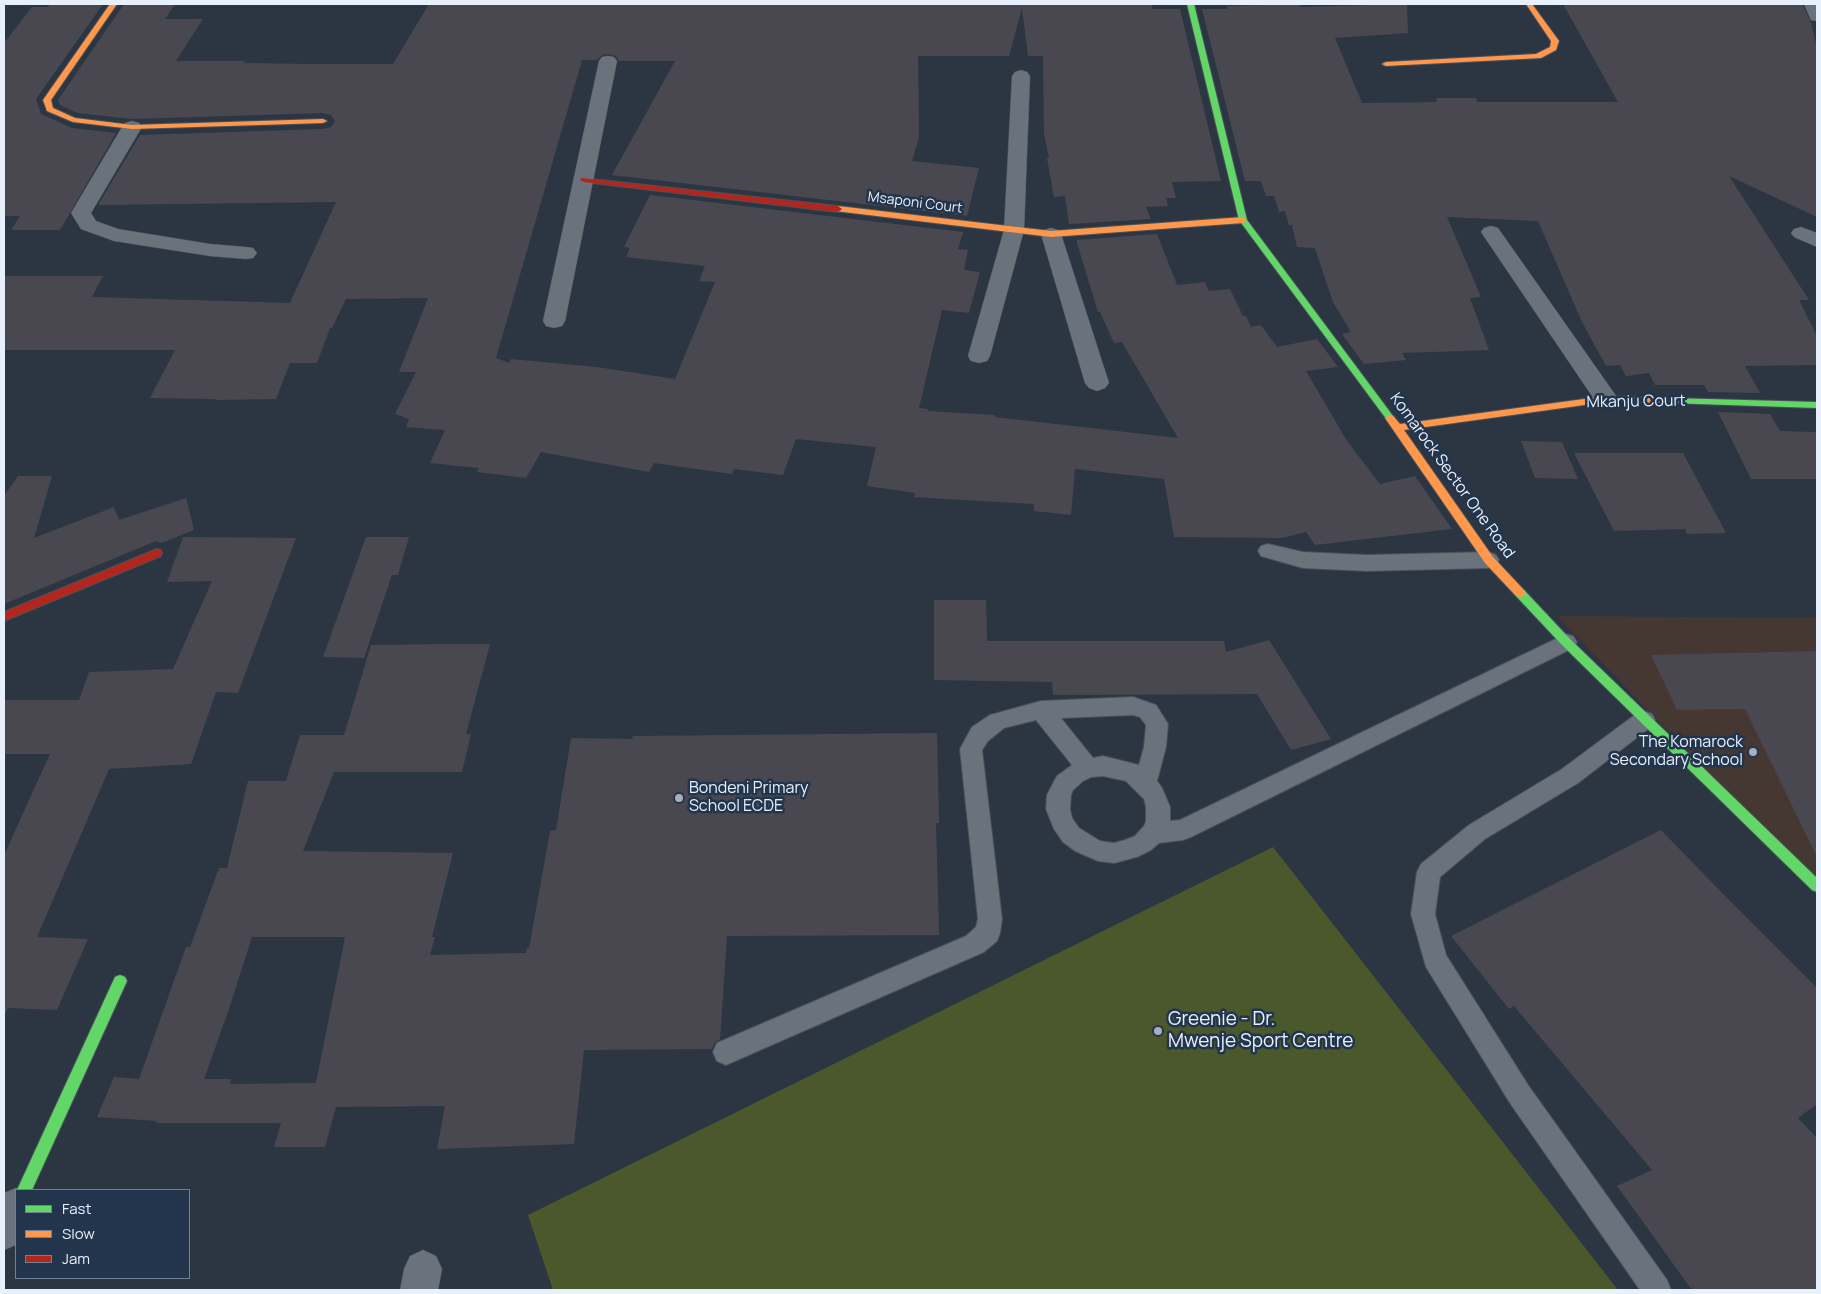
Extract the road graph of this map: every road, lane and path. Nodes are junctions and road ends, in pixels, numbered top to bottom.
1 (113, 4) edge
2 (1190, 4) edge
3 (1529, 4) edge
4 (1813, 4) edge
5 (1817, 16) edge
6 (608, 61) dead end
7 (1386, 64) dead end
8 (1021, 76) dead end
9 (323, 121) dead end
10 (132, 127) junction
11 (584, 180) junction
12 (1243, 220) junction
13 (1014, 230) junction
14 (1491, 232) dead end
15 (1051, 234) junction
16 (246, 253) dead end
17 (554, 321) dead end
18 (979, 356) dead end
19 (1097, 383) dead end
20 (1606, 399) junction
21 (1817, 405) edge
22 (1397, 428) junction
23 (1268, 551) dead end
24 (157, 553) dead end
25 (1489, 560) junction
26 (4, 617) edge
27 (1566, 642) junction
28 (1041, 710) junction
29 (1644, 720) junction
30 (1088, 768) junction
31 (1145, 782) junction
32 (1153, 833) junction
33 (1817, 886) edge
34 (120, 981) dead end
35 (726, 1052) dead end
36 (24, 1189) edge
37 (15, 1208) edge
38 (4, 1232) edge
39 (1657, 1290) edge

1 - 10 street
2 - 12 street, Komarock Sector One Road
3 - 7 street
4 - 5 street
6 - 11 street
8 - 13 street
9 - 10 street
10 - 16 street
11 - 13 street, Msaponi Court
11 - 17 street
12 - 15 street, Msaponi Court
12 - 22 street, Komarock Sector One Road
13 - 15 street, Msaponi Court
13 - 18 street
14 - 20 street
15 - 19 street
20 - 21 street, Mkanju Court
20 - 22 street, Mkanju Court
22 - 25 street, Komarock Sector One Road
23 - 25 lane
24 - 26 street
25 - 27 street, Komarock Sector One Road
27 - 29 street, Komarock Sector One Road
27 - 32 lane
28 - 30 lane
28 - 31 lane
28 - 35 lane
29 - 33 street, Komarock Sector One Road
29 - 39 lane
30 - 31 lane
30 - 32 lane
31 - 32 lane
34 - 36 street
37 - 38 street

